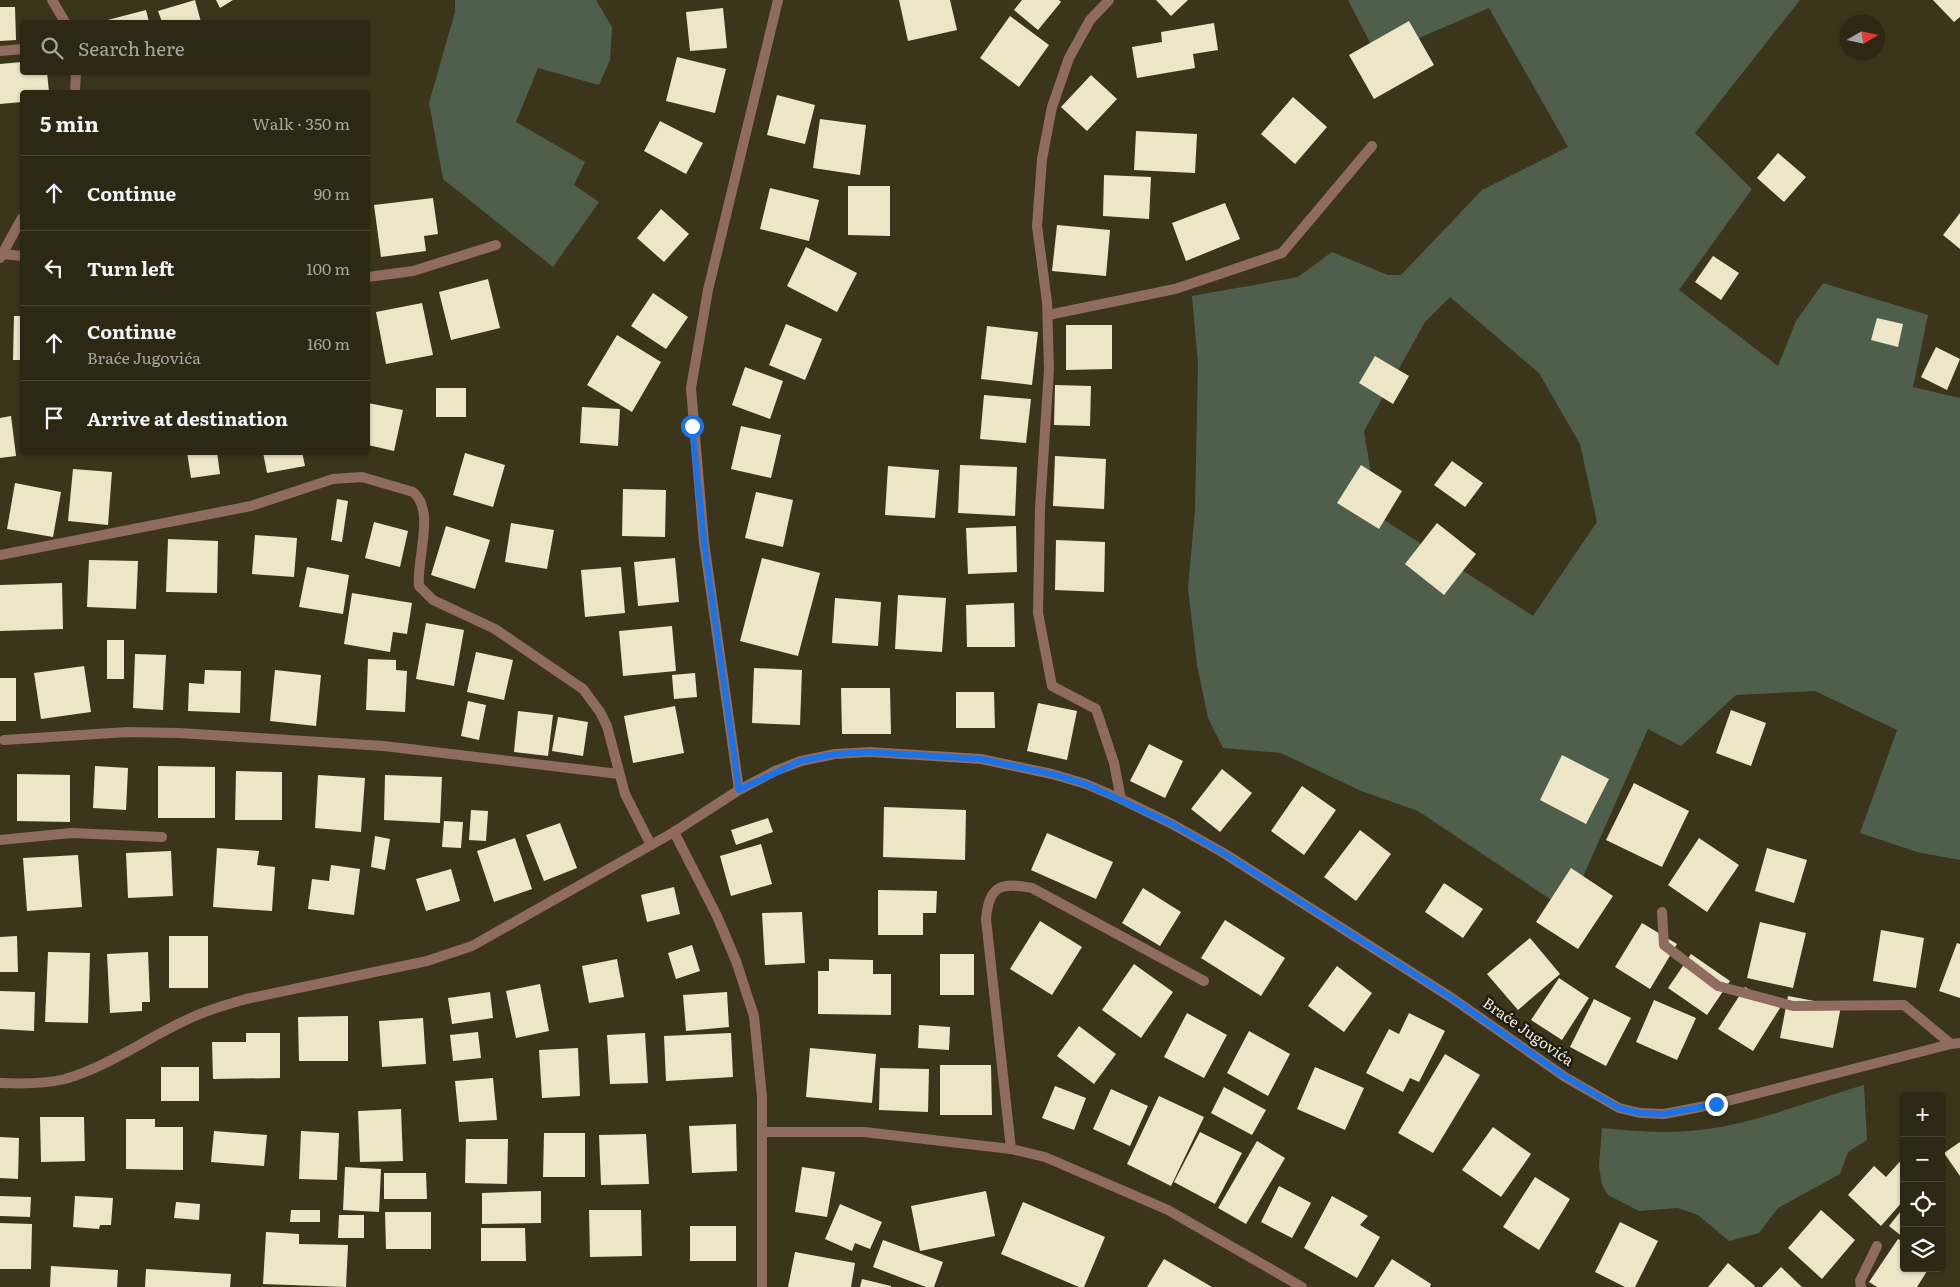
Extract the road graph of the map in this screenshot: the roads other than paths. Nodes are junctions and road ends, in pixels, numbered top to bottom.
1 (52, 0) edge
2 (778, 0) edge
3 (1109, 0) edge
4 (64, 20) edge
5 (20, 49) edge
6 (0, 51) edge
7 (76, 75) edge
8 (75, 90) edge
9 (1372, 146) dead end
10 (20, 222) edge
11 (496, 245) dead end
12 (1, 256) edge
13 (20, 256) edge
14 (370, 277) edge
15 (1048, 315) junction
16 (0, 555) edge
17 (4, 740) dead end
18 (619, 774) junction
19 (739, 790) junction
20 (1121, 799) junction
21 (674, 832) junction
22 (162, 837) dead end
23 (0, 840) edge
24 (651, 845) junction
25 (1662, 912) dead end
26 (1204, 981) dead end
27 (1956, 1044) edge
28 (0, 1083) edge
29 (762, 1132) junction
30 (1011, 1149) junction
31 (1877, 1246) dead end
32 (762, 1287) edge
33 (1302, 1287) edge
34 (1861, 1287) edge

1 - 4 street
2 - 19 street
3 - 15 street
5 - 6 street
7 - 8 street
9 - 15 street
10 - 12 street
11 - 14 street
12 - 13 street
15 - 20 street
16 - 18 street
17 - 18 street
18 - 24 street
19 - 20 street, Braće Jugovića
19 - 21 street, Braće Jugovića
20 - 27 street, Braće Jugovića
21 - 24 street, Braće Jugovića
21 - 29 street
22 - 23 street
24 - 28 street, Braće Jugovića
25 - 27 street
26 - 30 street
29 - 30 street
29 - 32 street
30 - 33 street
31 - 34 street

